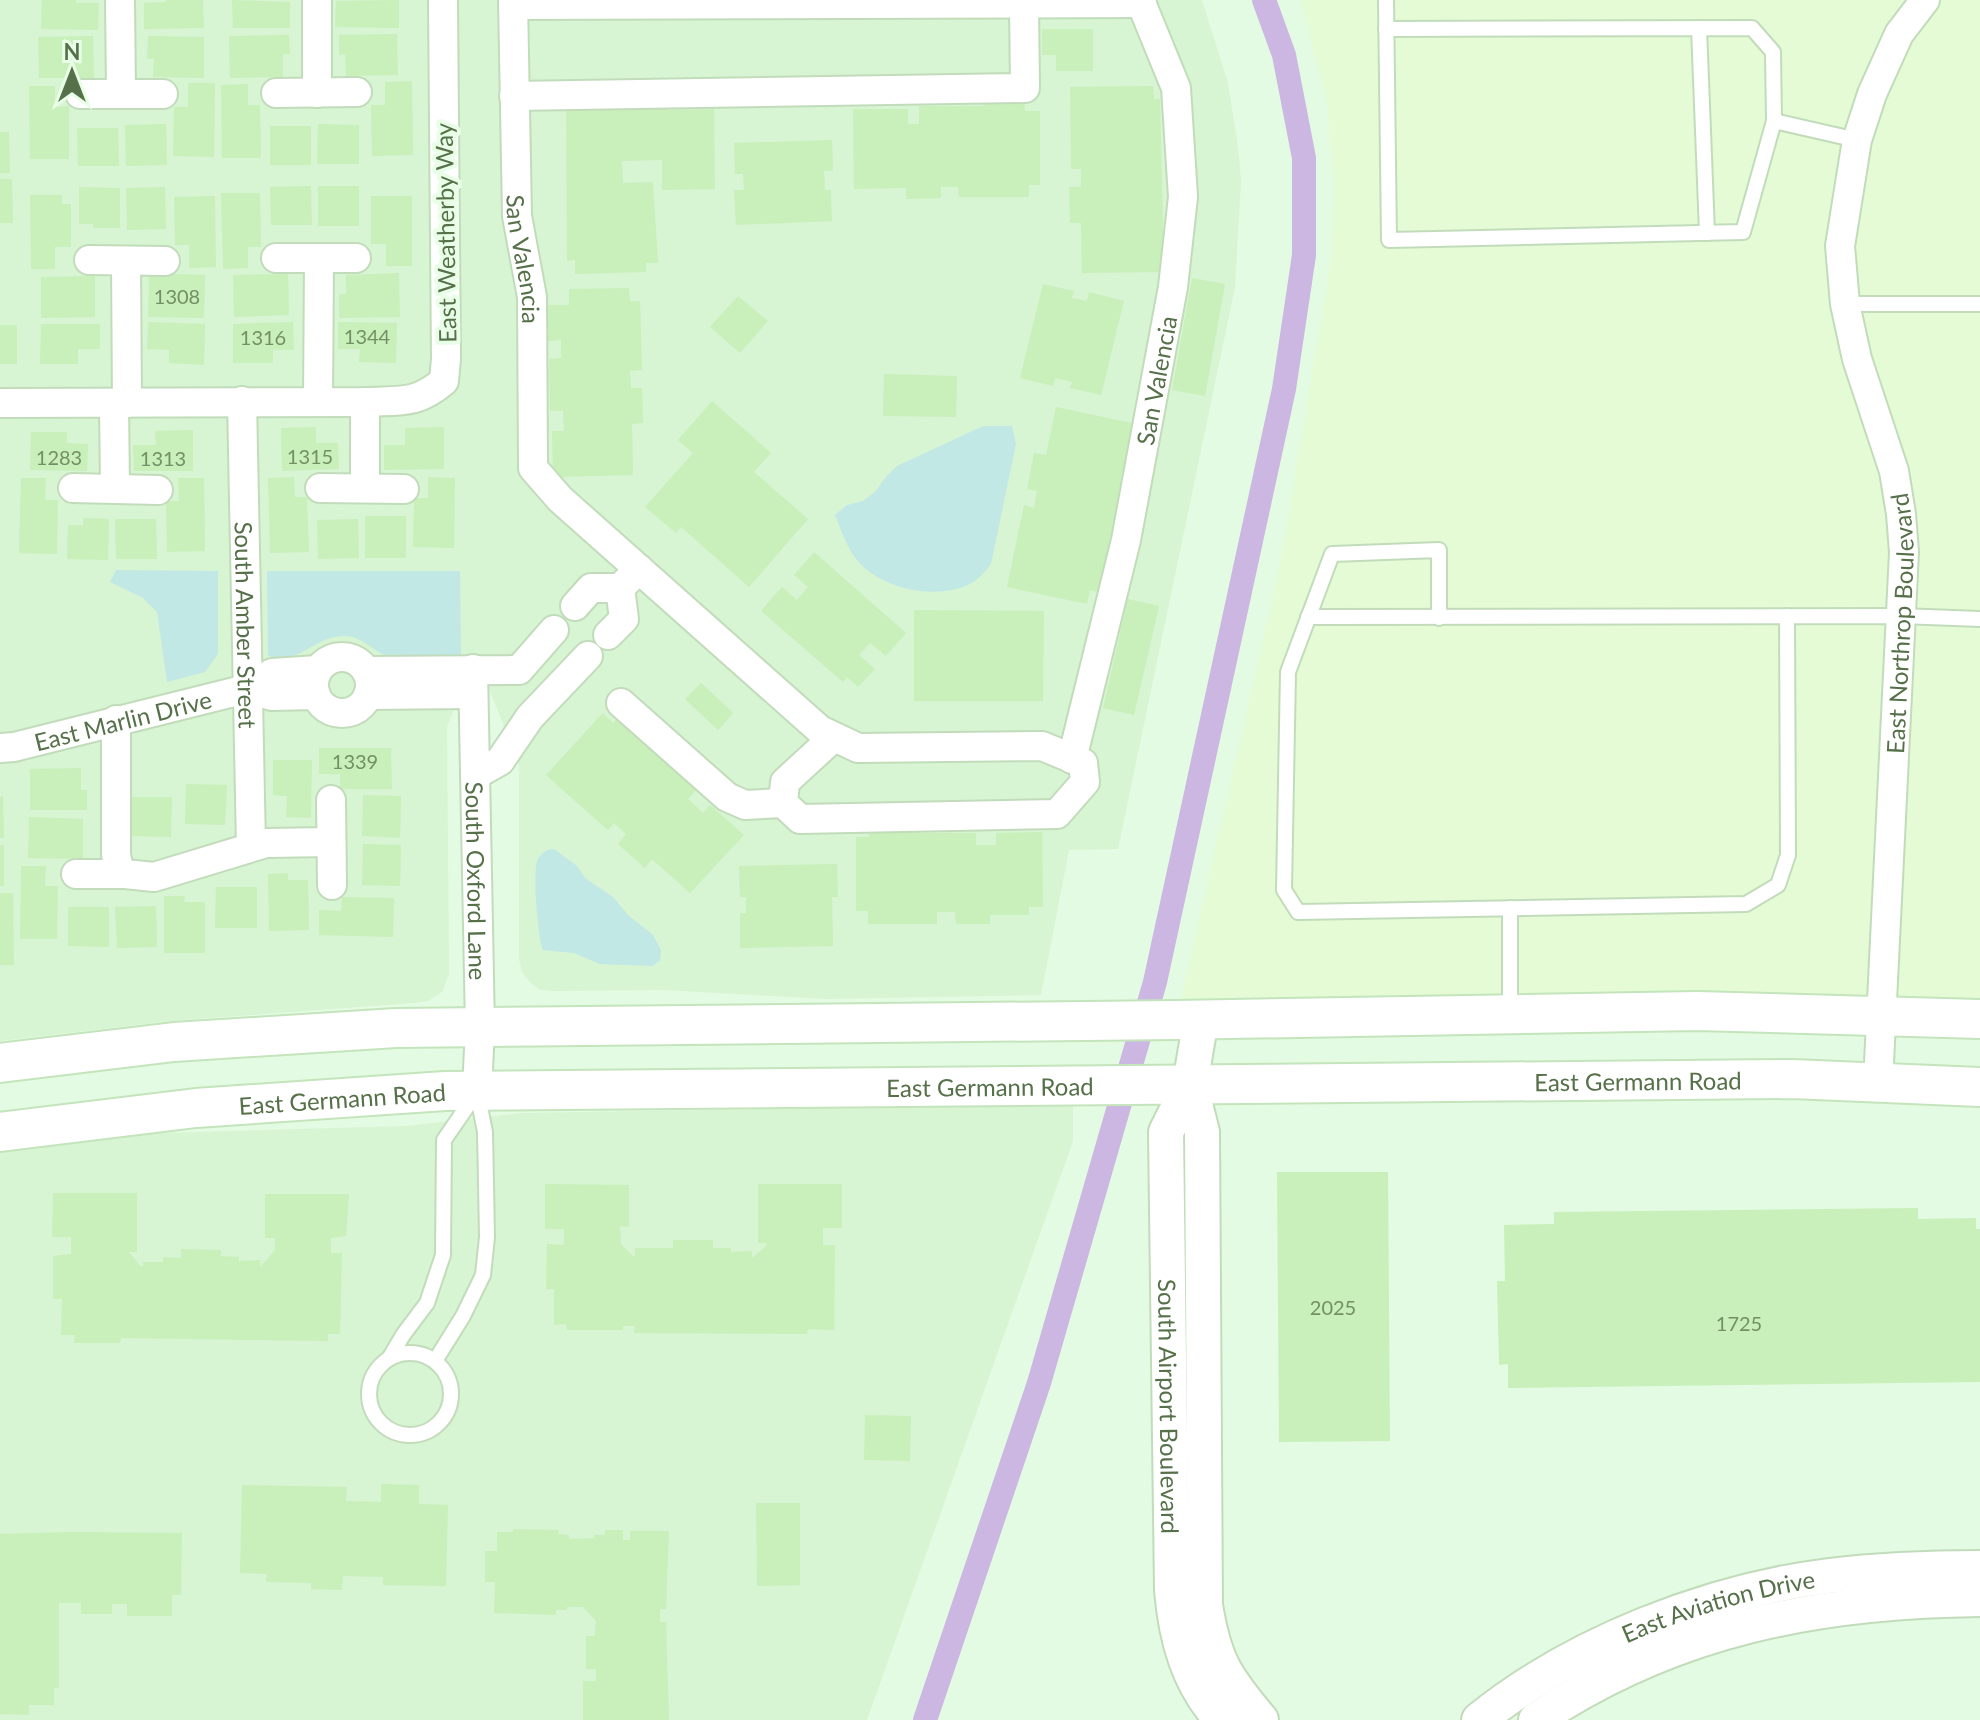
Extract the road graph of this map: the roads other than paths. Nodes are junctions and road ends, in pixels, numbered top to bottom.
1 (120, 0) edge
2 (317, 0) edge
3 (443, 0) edge
4 (1386, 0) edge
5 (1925, 0) edge
6 (1141, 1) edge
7 (513, 3) edge
8 (1024, 5) junction
9 (1699, 28) junction
10 (1386, 29) junction
11 (357, 92) dead end
12 (121, 93) junction
13 (276, 93) dead end
14 (317, 93) junction
15 (80, 94) dead end
16 (163, 94) dead end
17 (514, 96) junction
18 (1774, 121) junction
19 (1857, 140) junction
20 (1707, 233) junction
21 (276, 258) dead end
22 (356, 258) dead end
23 (319, 259) junction
24 (89, 260) dead end
25 (126, 261) junction
26 (165, 261) dead end
27 (1845, 304) junction
28 (1980, 304) edge
29 (242, 401) junction
30 (318, 402) junction
31 (365, 402) junction
32 (0, 403) edge
33 (120, 404) junction
34 (73, 488) dead end
35 (320, 488) dead end
36 (365, 488) junction
37 (115, 489) junction
38 (404, 489) dead end
39 (158, 490) dead end
40 (630, 579) junction
41 (575, 606) dead end
42 (1787, 616) junction
43 (1901, 616) junction
44 (1308, 617) junction
45 (1439, 618) junction
46 (1980, 619) edge
47 (554, 630) dead end
48 (608, 635) dead end
49 (588, 656) dead end
50 (529, 659) junction
51 (473, 681) junction
52 (317, 682) junction
53 (367, 683) junction
54 (559, 687) junction
55 (246, 689) junction
56 (621, 703) dead end
57 (116, 720) junction
58 (834, 737) junction
59 (0, 748) edge
60 (1072, 759) junction
61 (475, 775) junction
62 (331, 800) dead end
63 (783, 803) junction
64 (331, 842) junction
65 (251, 847) junction
66 (76, 874) dead end
67 (125, 874) junction
68 (332, 885) dead end
69 (1510, 908) junction
70 (1510, 1014) junction
71 (1881, 1015) junction
72 (1188, 1019) junction
73 (1980, 1019) edge
74 (480, 1028) junction
75 (0, 1063) edge
76 (1878, 1083) junction
77 (1173, 1085) junction
78 (1980, 1087) edge
79 (477, 1091) junction
80 (0, 1132) edge
81 (390, 1357) junction
82 (435, 1361) junction
83 (1188, 1518) junction
84 (1980, 1568) edge
85 (1938, 1584) junction
86 (1980, 1599) edge
87 (1222, 1720) edge
88 (1261, 1720) edge
89 (1479, 1720) edge
90 (1536, 1720) edge

1 - 12 street
2 - 14 street
3 - 31 street, East Weatherby Way
4 - 10 lane
5 - 19 street, East Northrop Boulevard
6 - 8 street, San Valencia
6 - 60 street, San Valencia
7 - 8 street, San Valencia
7 - 17 street, San Valencia
8 - 17 street
9 - 10 lane
9 - 18 lane
9 - 20 lane
10 - 20 lane
11 - 14 street
12 - 15 street
12 - 16 street
13 - 14 street
17 - 40 street, San Valencia
18 - 19 lane
18 - 20 lane
19 - 27 street, East Northrop Boulevard
21 - 23 street
22 - 23 street
23 - 30 street
24 - 25 street
25 - 26 street
25 - 33 street
27 - 28 lane
27 - 43 street, East Northrop Boulevard
29 - 30 street, East Weatherby Way
29 - 33 street, East Weatherby Way
29 - 55 street, South Amber Street
30 - 31 street, East Weatherby Way
31 - 36 street
32 - 33 street, East Weatherby Way
33 - 37 street
34 - 37 street
35 - 36 street
36 - 38 street
37 - 39 street
40 - 41 street
40 - 48 street
40 - 58 street, San Valencia
42 - 43 lane
42 - 45 lane
42 - 69 lane
43 - 46 lane
43 - 71 street, East Northrop Boulevard
44 - 45 lane
44 - 45 lane
44 - 69 lane
47 - 50 street
49 - 54 street
50 - 51 street
50 - 54 street
51 - 53 street, East Marlin Drive
51 - 61 street, South Oxford Lane
52 - 53 street, East Marlin Drive
52 - 53 street, East Marlin Drive
52 - 55 street, East Marlin Drive
54 - 61 street
55 - 57 street, East Marlin Drive
55 - 65 street, South Amber Street
56 - 63 street
57 - 59 street, East Marlin Drive
57 - 67 street
58 - 60 street, San Valencia
58 - 63 street
60 - 63 street, San Valencia
61 - 74 street, South Oxford Lane
62 - 64 street
64 - 65 street
64 - 68 street
65 - 67 street
66 - 67 street
69 - 70 lane
70 - 71 main road
70 - 72 main road
71 - 73 main road
71 - 76 street, East Northrop Boulevard
72 - 74 main road
72 - 77 street, South Airport Boulevard
74 - 75 main road
74 - 79 street, South Oxford Lane
76 - 77 main road, East Germann Road
76 - 78 main road, East Germann Road
77 - 79 main road, East Germann Road
77 - 83 street, South Airport Boulevard
79 - 80 main road, East Germann Road
79 - 81 lane
79 - 82 lane
81 - 82 lane
81 - 82 lane
83 - 87 street, South Airport Boulevard
83 - 88 street, South Airport Boulevard
84 - 85 street, East Aviation Drive
85 - 86 street, East Aviation Drive
85 - 89 street, East Aviation Drive
85 - 90 street, East Aviation Drive

